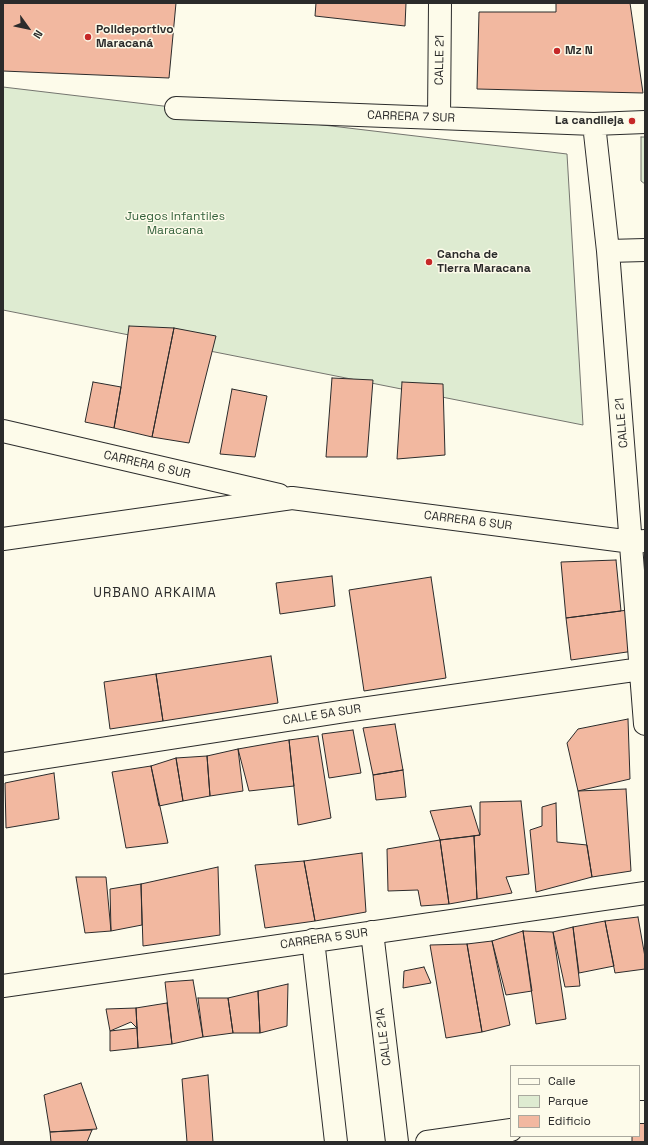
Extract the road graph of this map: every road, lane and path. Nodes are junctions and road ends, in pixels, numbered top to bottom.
1 (440, 3) edge
2 (176, 108) dead end
3 (439, 118) junction
4 (645, 122) edge
5 (594, 124) junction
6 (645, 250) edge
7 (608, 251) junction
8 (3, 431) edge
9 (292, 498) junction
10 (3, 539) edge
11 (638, 541) edge
12 (641, 669) junction
13 (645, 724) edge
14 (3, 764) edge
15 (645, 893) edge
16 (372, 932) junction
17 (313, 940) junction
18 (3, 986) edge
19 (510, 1130) edge
20 (336, 1142) edge
21 (396, 1142) edge
22 (428, 1142) edge

1 - 3 street, CALLE 21
2 - 3 street, CARRERA 7 SUR
3 - 5 street, CARRERA 7 SUR
4 - 5 street, CARRERA 7 SUR
5 - 7 street, CALLE 21
6 - 7 street
7 - 11 street, CALLE 21
8 - 9 street, CARRERA 6 SUR
9 - 10 street, CARRERA 6 SUR
9 - 11 street, CARRERA 6 SUR
11 - 12 street, CALLE 21
12 - 13 street, CALLE 21
12 - 14 street, CALLE 5A SUR
15 - 16 street, CARRERA 5 SUR
16 - 17 street, CARRERA 5 SUR
16 - 21 street, CALLE 21A
17 - 18 street, CARRERA 5 SUR
17 - 20 street
19 - 22 street

